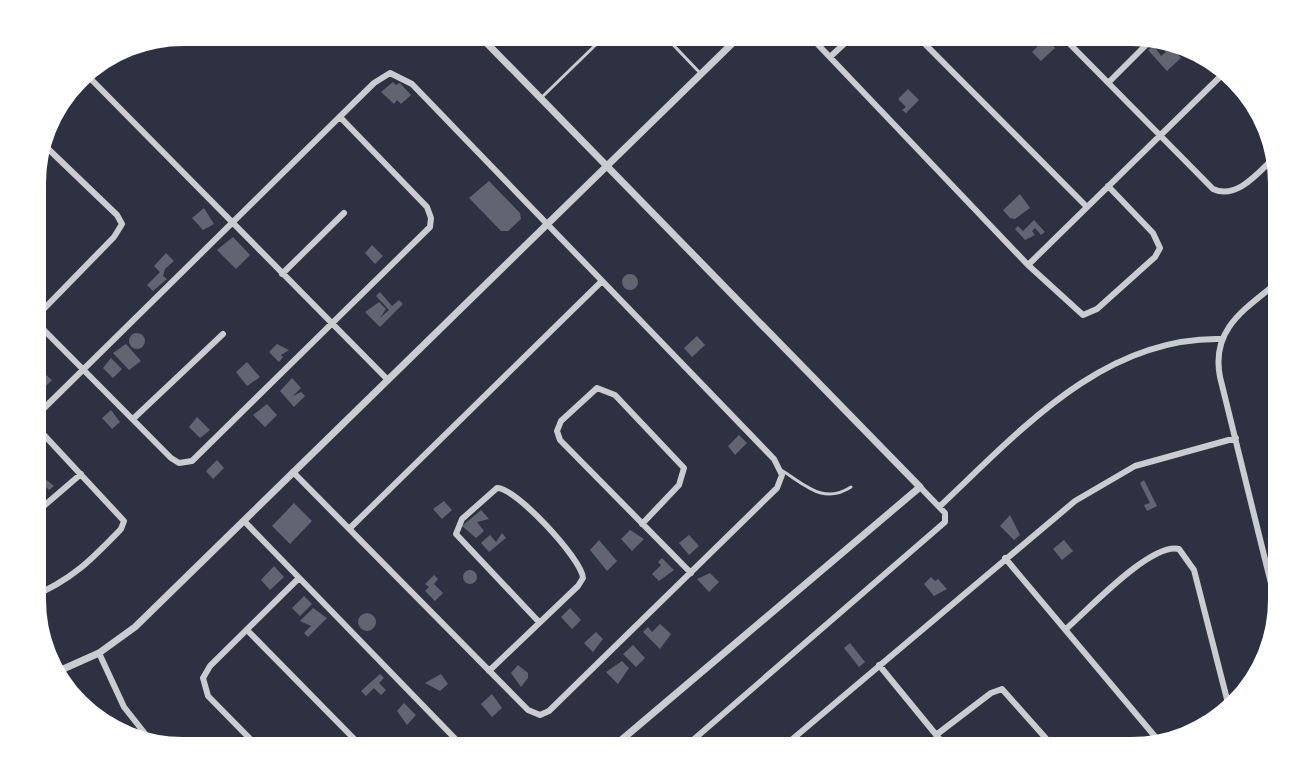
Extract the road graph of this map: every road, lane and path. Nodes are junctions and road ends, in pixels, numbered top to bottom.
1 (488, 44) edge
2 (597, 44) edge
3 (672, 44) edge
4 (732, 44) edge
5 (817, 44) edge
6 (844, 44) edge
7 (925, 44) edge
8 (1072, 44) edge
9 (1146, 45) edge
10 (830, 57) junction
11 (701, 74) junction
12 (1220, 77) edge
13 (90, 79) edge
14 (1109, 82) junction
15 (541, 98) junction
16 (340, 117) junction
17 (1160, 135) junction
18 (49, 149) edge
19 (1268, 162) edge
20 (608, 165) junction
21 (1108, 186) junction
22 (1087, 207) junction
23 (344, 213) dead end
24 (231, 223) junction
25 (547, 224) junction
26 (1028, 265) junction
27 (282, 274) junction
28 (602, 281) junction
29 (1270, 289) edge
30 (44, 306) edge
31 (333, 324) junction
32 (44, 330) edge
33 (223, 334) dead end
34 (1220, 339) junction
35 (84, 370) junction
36 (388, 380) junction
37 (44, 408) edge
38 (133, 419) junction
39 (44, 435) edge
40 (1236, 438) junction
41 (781, 470) junction
42 (293, 472) junction
43 (81, 474) junction
44 (851, 487) dead end
45 (920, 487) junction
46 (44, 506) edge
47 (939, 507) junction
48 (244, 521) junction
49 (642, 524) junction
50 (349, 529) junction
51 (1005, 558) junction
52 (691, 573) junction
53 (298, 579) junction
54 (1270, 579) edge
55 (44, 591) edge
56 (539, 622) junction
57 (1066, 629) junction
58 (247, 630) junction
59 (99, 653) junction
60 (879, 665) junction
61 (63, 669) edge
62 (489, 671) junction
63 (1227, 701) edge
64 (145, 733) edge
65 (936, 735) junction
66 (1155, 736) edge
67 (250, 739) edge
68 (354, 739) edge
69 (455, 739) edge
70 (623, 739) edge
71 (694, 739) edge
72 (792, 739) edge
73 (939, 739) edge
74 (1047, 739) edge

1 - 15 street
2 - 15 lane
3 - 11 lane
4 - 11 street
5 - 10 street
6 - 10 street
7 - 22 street
8 - 14 street
9 - 14 street
10 - 26 street
11 - 20 street
12 - 17 street
13 - 24 street
14 - 17 street
15 - 20 street
16 - 24 street
16 - 25 street
16 - 31 street
17 - 19 street
17 - 21 street
18 - 30 street
20 - 25 street
20 - 45 street
21 - 22 street
21 - 26 street
22 - 26 street
23 - 27 street
24 - 27 street
24 - 35 street
25 - 28 street
25 - 36 street
27 - 31 street
28 - 41 street
28 - 50 street
29 - 34 street
31 - 36 street
31 - 38 street
32 - 35 street
33 - 38 street
34 - 40 street
34 - 47 street
35 - 37 street
35 - 38 street
36 - 42 street
39 - 43 street
40 - 51 street
40 - 54 street
41 - 44 lane
41 - 52 street
42 - 48 street
42 - 50 street
43 - 46 street
43 - 55 street
45 - 47 street
45 - 70 street
47 - 71 street
48 - 53 street
48 - 59 street
49 - 49 street
49 - 52 street
50 - 62 street
51 - 57 street
51 - 60 street
52 - 62 street
53 - 58 street
53 - 69 street
56 - 56 street
56 - 62 street
57 - 63 street
57 - 66 street
58 - 67 street
58 - 68 street
59 - 61 street
59 - 64 street
60 - 65 street
60 - 72 street
65 - 73 street
65 - 74 street

